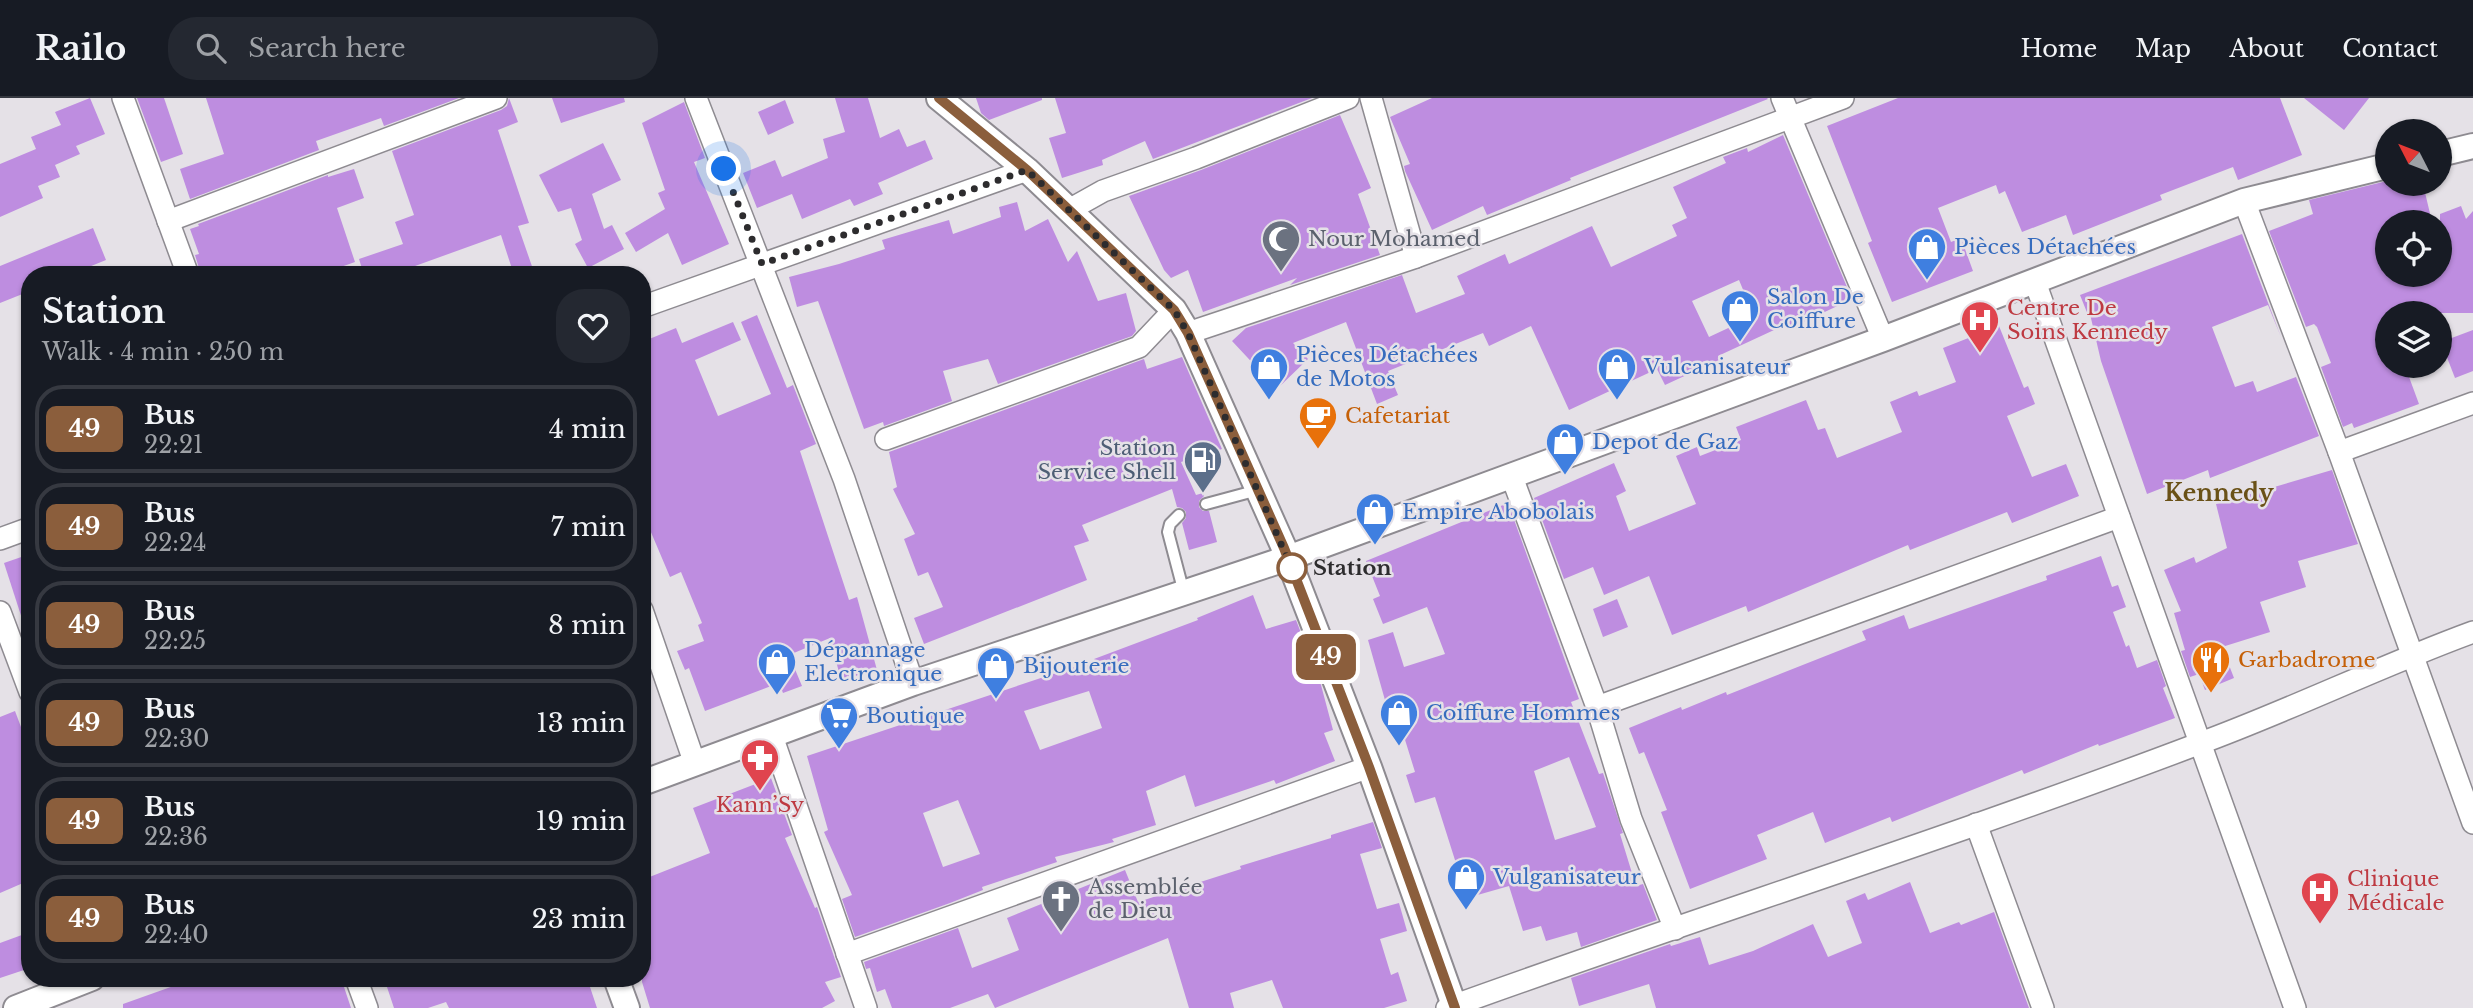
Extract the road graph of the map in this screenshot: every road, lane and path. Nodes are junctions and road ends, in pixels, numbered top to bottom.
1 (123, 98) edge
2 (496, 98) edge
3 (696, 98) edge
4 (1348, 98) edge
5 (1371, 98) edge
6 (1843, 98) edge
7 (947, 102) edge
8 (1785, 108) edge
9 (2473, 146) edge
10 (2452, 151) edge
11 (2375, 169) edge
12 (1027, 170) junction
13 (2244, 201) junction
14 (1069, 210) junction
15 (168, 221) junction
16 (1416, 257) junction
17 (762, 264) junction
18 (185, 266) edge
19 (2035, 282) junction
20 (651, 304) edge
21 (1174, 310) junction
22 (1188, 333) junction
23 (1883, 339) junction
24 (2473, 403) edge
25 (886, 439) dead end
26 (2339, 452) junction
27 (1512, 477) junction
28 (1258, 490) junction
29 (1206, 504) dead end
30 (1179, 515) dead end
31 (2119, 517) junction
32 (21, 531) edge
33 (0, 539) edge
34 (1288, 558) junction
35 (1184, 593) junction
36 (0, 612) edge
37 (2473, 632) edge
38 (651, 636) edge
39 (2413, 654) junction
40 (21, 668) edge
41 (913, 683) junction
42 (1597, 707) junction
43 (772, 736) junction
44 (2201, 744) junction
45 (695, 764) junction
46 (1369, 767) junction
47 (651, 780) edge
48 (2473, 823) edge
49 (1976, 824) junction
50 (1675, 929) junction
51 (848, 954) junction
52 (69, 987) edge
53 (359, 987) edge
54 (619, 987) edge
55 (1452, 1007) edge
56 (16, 1008) edge
57 (367, 1008) edge
58 (627, 1008) edge
59 (866, 1008) edge
60 (2043, 1008) edge
61 (2295, 1008) edge

1 - 15 street
2 - 15 street
3 - 17 street
4 - 14 street
5 - 16 street
6 - 8 street
7 - 12 street
8 - 16 street
8 - 23 street
9 - 10 street
11 - 13 street
12 - 14 street
12 - 17 street
13 - 19 street
13 - 26 street
14 - 21 street
15 - 18 street
16 - 22 street
17 - 20 street
17 - 41 street
19 - 23 street
19 - 31 street
21 - 22 street
21 - 25 street
22 - 28 street
23 - 27 street
24 - 26 street
26 - 39 street
27 - 34 street
27 - 42 street
28 - 29 lane
28 - 34 street
30 - 35 lane
31 - 42 street
31 - 44 street
32 - 33 street
34 - 35 street
34 - 46 street
35 - 41 street
36 - 40 street
37 - 39 street
38 - 45 street
39 - 44 street
39 - 48 street
41 - 43 street
42 - 50 street
43 - 45 street
43 - 51 street
44 - 49 street
44 - 61 street
45 - 47 street
46 - 51 street
46 - 55 street
49 - 50 street
49 - 60 street
50 - 55 street
51 - 59 street
52 - 56 street
53 - 57 street
54 - 58 street

